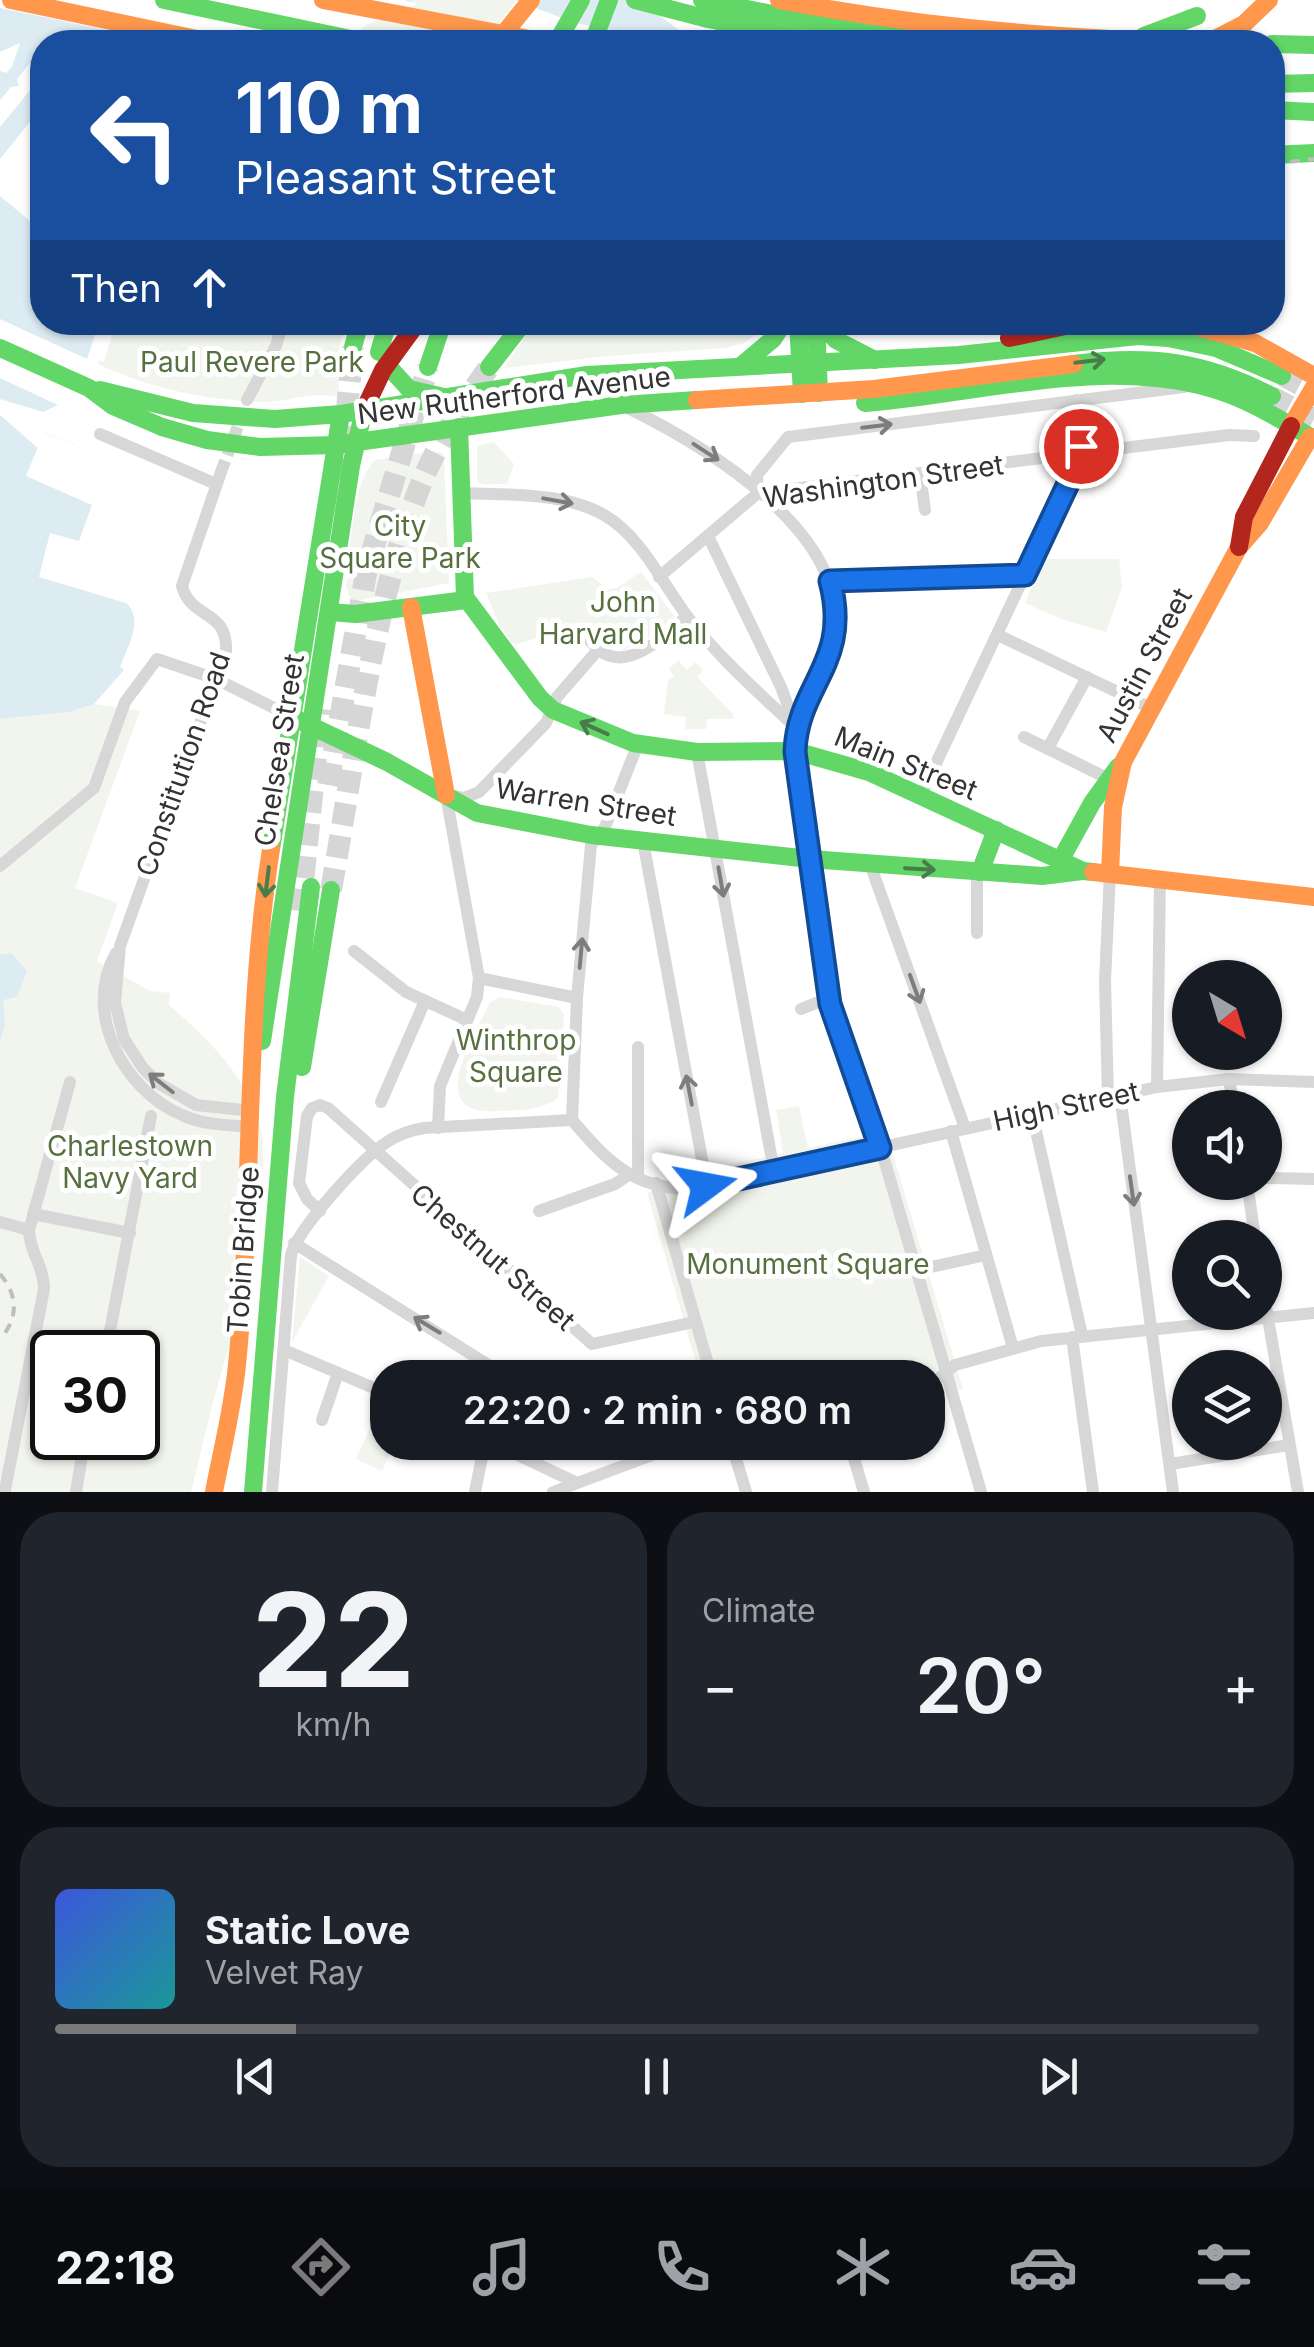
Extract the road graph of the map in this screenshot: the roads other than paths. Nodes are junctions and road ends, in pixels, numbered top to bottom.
1 (11, 0) edge
2 (164, 0) edge
3 (323, 0) edge
4 (531, 0) edge
5 (581, 0) edge
6 (609, 0) edge
7 (635, 0) edge
8 (702, 0) edge
9 (779, 0) edge
10 (1255, 0) edge
11 (1268, 0) edge
12 (1204, 9) edge
13 (396, 16) junction
14 (154, 30) edge
15 (308, 30) edge
16 (444, 30) edge
17 (477, 30) edge
18 (507, 30) edge
19 (564, 30) edge
20 (598, 30) edge
21 (760, 30) edge
22 (858, 30) edge
23 (988, 30) edge
24 (1149, 30) edge
25 (1174, 30) edge
26 (1232, 30) edge
27 (1236, 30) edge
28 (1285, 44) edge
29 (1314, 45) edge
30 (1314, 83) edge
31 (1285, 84) edge
32 (1285, 111) edge
33 (1314, 112) edge
34 (1285, 126) edge
35 (1314, 126) edge
36 (1314, 152) edge
37 (1285, 153) edge
38 (279, 335) edge
39 (356, 335) edge
40 (386, 335) edge
41 (405, 335) edge
42 (439, 335) edge
43 (514, 335) edge
44 (775, 335) edge
45 (801, 335) edge
46 (814, 335) edge
47 (831, 335) edge
48 (1026, 335) edge
49 (1233, 335) edge
50 (353, 347) tunnel mouth
51 (0, 348) edge
52 (1314, 356) edge
53 (929, 357) junction
54 (383, 358) junction
55 (875, 360) junction
56 (809, 363) junction
57 (741, 366) junction
58 (428, 367) tunnel mouth
59 (489, 367) tunnel mouth
60 (1282, 367) junction
61 (1314, 376) edge
62 (1200, 385) junction
63 (1314, 387) edge
64 (89, 388) junction
65 (811, 393) junction
66 (444, 396) junction
67 (1272, 396) tunnel mouth
68 (248, 400) tunnel mouth
69 (1076, 400) junction
70 (1247, 402) junction
71 (621, 405) junction
72 (364, 410) junction
73 (341, 414) junction
74 (1290, 426) junction
75 (459, 428) junction
76 (100, 434) dead end
77 (1313, 435) edge
78 (1254, 436) dead end
79 (357, 442) junction
80 (336, 445) junction
81 (1082, 454) junction
82 (920, 474) junction
83 (461, 493) junction
84 (758, 494) junction
85 (925, 510) dead end
86 (708, 536) junction
87 (1238, 547) junction
88 (1025, 575) junction
89 (659, 577) junction
90 (830, 581) junction
91 (466, 600) junction
92 (411, 607) junction
93 (330, 612) junction
94 (687, 616) junction
95 (583, 630) dead end
96 (998, 635) junction
97 (597, 652) junction
98 (1087, 677) junction
99 (216, 679) junction
100 (1152, 708) junction
101 (553, 710) junction
102 (292, 717) junction
103 (310, 725) junction
104 (796, 728) junction
105 (1024, 736) dead end
106 (638, 744) junction
107 (1048, 748) junction
108 (697, 752) junction
109 (795, 752) junction
110 (1113, 781) junction
111 (446, 795) junction
112 (922, 795) junction
113 (996, 830) junction
114 (597, 836) junction
115 (642, 841) junction
116 (715, 849) junction
117 (810, 859) junction
118 (1060, 860) junction
119 (870, 864) junction
120 (0, 866) edge
121 (978, 872) junction
122 (1083, 872) junction
123 (1110, 873) junction
124 (1160, 879) junction
125 (310, 887) tunnel mouth
126 (332, 890) tunnel mouth
127 (1314, 897) edge
128 (976, 933) dead end
129 (354, 951) dead end
130 (479, 978) junction
131 (577, 998) junction
132 (829, 998) junction
133 (425, 1002) junction
134 (801, 1010) dead end
135 (467, 1020) junction
136 (638, 1047) dead end
137 (1229, 1079) junction
138 (70, 1082) dead end
139 (1314, 1082) edge
140 (1157, 1087) junction
141 (1231, 1090) edge
142 (1114, 1096) junction
143 (287, 1102) junction
144 (381, 1102) dead end
145 (1032, 1112) junction
146 (252, 1113) junction
147 (150, 1116) dead end
148 (572, 1120) junction
149 (438, 1128) junction
150 (958, 1129) junction
151 (880, 1148) junction
152 (374, 1152) junction
153 (774, 1171) junction
154 (634, 1175) junction
155 (1282, 1178) edge
156 (1314, 1179) edge
157 (656, 1184) junction
158 (706, 1186) junction
159 (320, 1211) junction
160 (540, 1211) dead end
161 (33, 1214) junction
162 (0, 1222) edge
163 (29, 1230) junction
164 (130, 1233) junction
165 (294, 1244) junction
166 (986, 1255) junction
167 (917, 1270) junction
168 (1314, 1313) edge
169 (1282, 1316) edge
170 (694, 1322) junction
171 (1172, 1328) edge
172 (110, 1330) edge
173 (1151, 1330) junction
174 (1270, 1330) edge
175 (1077, 1336) junction
176 (1012, 1348) junction
177 (284, 1350) junction
178 (480, 1360) edge
179 (706, 1360) edge
180 (338, 1373) junction
181 (946, 1373) junction
182 (370, 1386) edge
183 (322, 1420) dead end
184 (1289, 1445) junction
185 (80, 1460) edge
186 (483, 1460) edge
187 (528, 1460) edge
188 (637, 1460) edge
189 (737, 1460) edge
190 (855, 1460) edge
191 (1170, 1464) junction
192 (576, 1482) junction
193 (77, 1489) edge
194 (6, 1490) edge
195 (475, 1491) edge
196 (214, 1492) edge
197 (253, 1492) edge
198 (272, 1492) edge
199 (553, 1492) edge
200 (746, 1492) edge
201 (864, 1492) edge
202 (981, 1492) edge
203 (1093, 1492) edge
204 (1173, 1492) edge
205 (1298, 1492) edge

1 - 14 main road
2 - 15 main road
3 - 13 main road
4 - 18 main road
5 - 19 main road
6 - 20 main road
7 - 21 main road
8 - 22 main road
9 - 23 main road
10 - 27 main road
11 - 26 main road
12 - 24 main road
12 - 25 main road
13 - 16 main road
13 - 17 main road
28 - 29 main road
30 - 31 main road
32 - 33 main road
34 - 35 main road
36 - 37 main road
38 - 68 street
39 - 50 main road
40 - 54 main road
41 - 54 main road
42 - 58 main road
43 - 59 main road
44 - 57 main road
45 - 56 main road
46 - 56 main road
47 - 55 main road
48 - 53 main road, New Rutherford Avenue
49 - 60 main road, New Rutherford Avenue
51 - 64 main road
52 - 60 main road
53 - 55 main road, New Rutherford Avenue
53 - 60 main road, New Rutherford Avenue
54 - 66 main road
54 - 72 main road, Chelsea Street
55 - 56 main road, New Rutherford Avenue
56 - 57 main road, New Rutherford Avenue
56 - 65 main road
57 - 66 main road, New Rutherford Avenue
60 - 61 main road, New Rutherford Avenue
60 - 70 main road
62 - 65 main road, New Rutherford Avenue
62 - 69 street
62 - 70 main road, New Rutherford Avenue
63 - 74 main road, Austin Street
64 - 73 main road, New Rutherford Avenue
64 - 80 main road, New Rutherford Avenue
65 -> 67 main road, New Rutherford Avenue
65 - 71 main road, New Rutherford Avenue
66 - 72 main road, New Rutherford Avenue
69 - 81 street
84 -> 69 street
70 - 74 main road, New Rutherford Avenue
71 - 75 main road, New Rutherford Avenue
71 -> 84 street
72 - 73 main road, New Rutherford Avenue
72 - 79 main road, Chelsea Street
73 - 80 main road, Chelsea Street
74 - 77 main road, New Rutherford Avenue
74 - 87 main road, Austin Street
75 - 79 main road, New Rutherford Avenue
75 - 83 main road
76 - 99 street, Constitution Road
77 - 87 main road, Austin Street
78 - 81 street, Washington Street
79 - 80 main road, New Rutherford Avenue
79 - 93 main road, Chelsea Street
80 - 102 main road, Chelsea Street
81 - 82 street, Washington Street
81 - 88 street
82 - 84 street, Washington Street
82 - 85 street
83 -> 89 street
83 - 91 main road
84 - 86 street, Washington Street
84 - 90 street
86 - 89 street, Washington Street
86 - 104 street
87 - 100 main road, Austin Street
88 - 90 street
88 - 96 street
89 - 94 street
90 - 104 street
91 - 92 main road
91 - 101 main road, Main Street
92 - 93 main road
92 - 111 main road
93 - 103 main road, Chelsea Street
94 - 97 street
94 - 104 street
95 - 97 street
96 - 98 street
96 - 112 street
97 - 101 street
98 - 100 street
98 - 107 street
99 - 102 street, Warren Street
99 - 120 street, Warren Street
99 - 146 street, Constitution Road
100 - 110 main road, Austin Street
106 -> 101 main road, Main Street
101 - 111 street
102 - 103 main road, Warren Street
102 -> 146 main road, Chelsea Street
103 - 111 main road, Warren Street
103 - 146 main road, Chelsea Street
104 - 109 street
105 - 107 street
106 - 108 main road, Main Street
106 - 114 street
107 - 110 street
108 - 109 main road, Main Street
108 - 116 street
109 - 112 main road, Main Street
109 - 117 street
110 - 118 main road
110 - 123 main road, Austin Street
111 - 114 main road, Warren Street
111 - 130 street
112 - 113 main road, Main Street
113 - 118 main road, Main Street
113 - 121 main road
114 - 115 main road, Warren Street
131 -> 114 street
115 - 116 main road, Warren Street
158 -> 115 street
116 - 117 main road, Warren Street
116 -> 153 street
117 - 119 main road, Warren Street
117 - 132 street
118 - 122 main road, Main Street
119 -> 121 main road, Warren Street
119 -> 150 street
121 - 122 main road, Warren Street
121 - 128 street
122 - 123 main road, Main Street
123 - 124 main road, Main Street
123 - 142 street
124 - 127 main road, Main Street
124 - 140 street
125 - 143 main road
126 - 143 main road
129 - 133 street
130 - 131 street
130 - 135 street
131 - 148 street
132 - 134 street
132 - 151 street
133 - 135 street
133 - 144 street
135 - 149 street
136 - 154 street
137 - 139 street, High Street
137 - 140 street, High Street
137 - 141 street
138 - 161 street
140 - 142 street, High Street
142 - 145 street, High Street
142 -> 173 street
143 - 197 main road, Tobin Bridge
143 - 197 main road, Tobin Bridge
145 - 150 street, High Street
145 - 175 street
146 - 196 main road, Chelsea Street
147 - 164 street
148 - 149 street
148 - 154 street
149 - 152 street
150 - 151 street, High Street
150 - 166 street
151 - 153 street
151 - 167 street
152 - 159 street
152 - 159 street, Chestnut Street
152 - 170 street, Chestnut Street
153 - 158 street
154 - 157 street
154 - 160 street
155 - 156 street
157 - 158 street
157 - 170 street
159 - 165 street
161 - 163 street
161 - 164 street
162 - 163 street
163 - 194 street
164 - 172 street
165 - 177 street
178 -> 165 street
166 - 167 street
166 - 176 street
167 - 181 street
168 - 169 street
170 - 179 street
171 - 173 street
173 - 175 street
173 - 191 street
174 - 184 street
175 - 176 street
175 - 203 street
176 - 181 street
177 - 180 street
177 - 198 street
180 - 182 street
180 - 183 street
181 - 202 street
184 - 191 street
184 - 205 street
185 - 193 street
186 - 195 street
187 - 192 street
188 - 192 street
189 - 200 street
190 - 201 street
191 - 204 street
192 - 199 street

